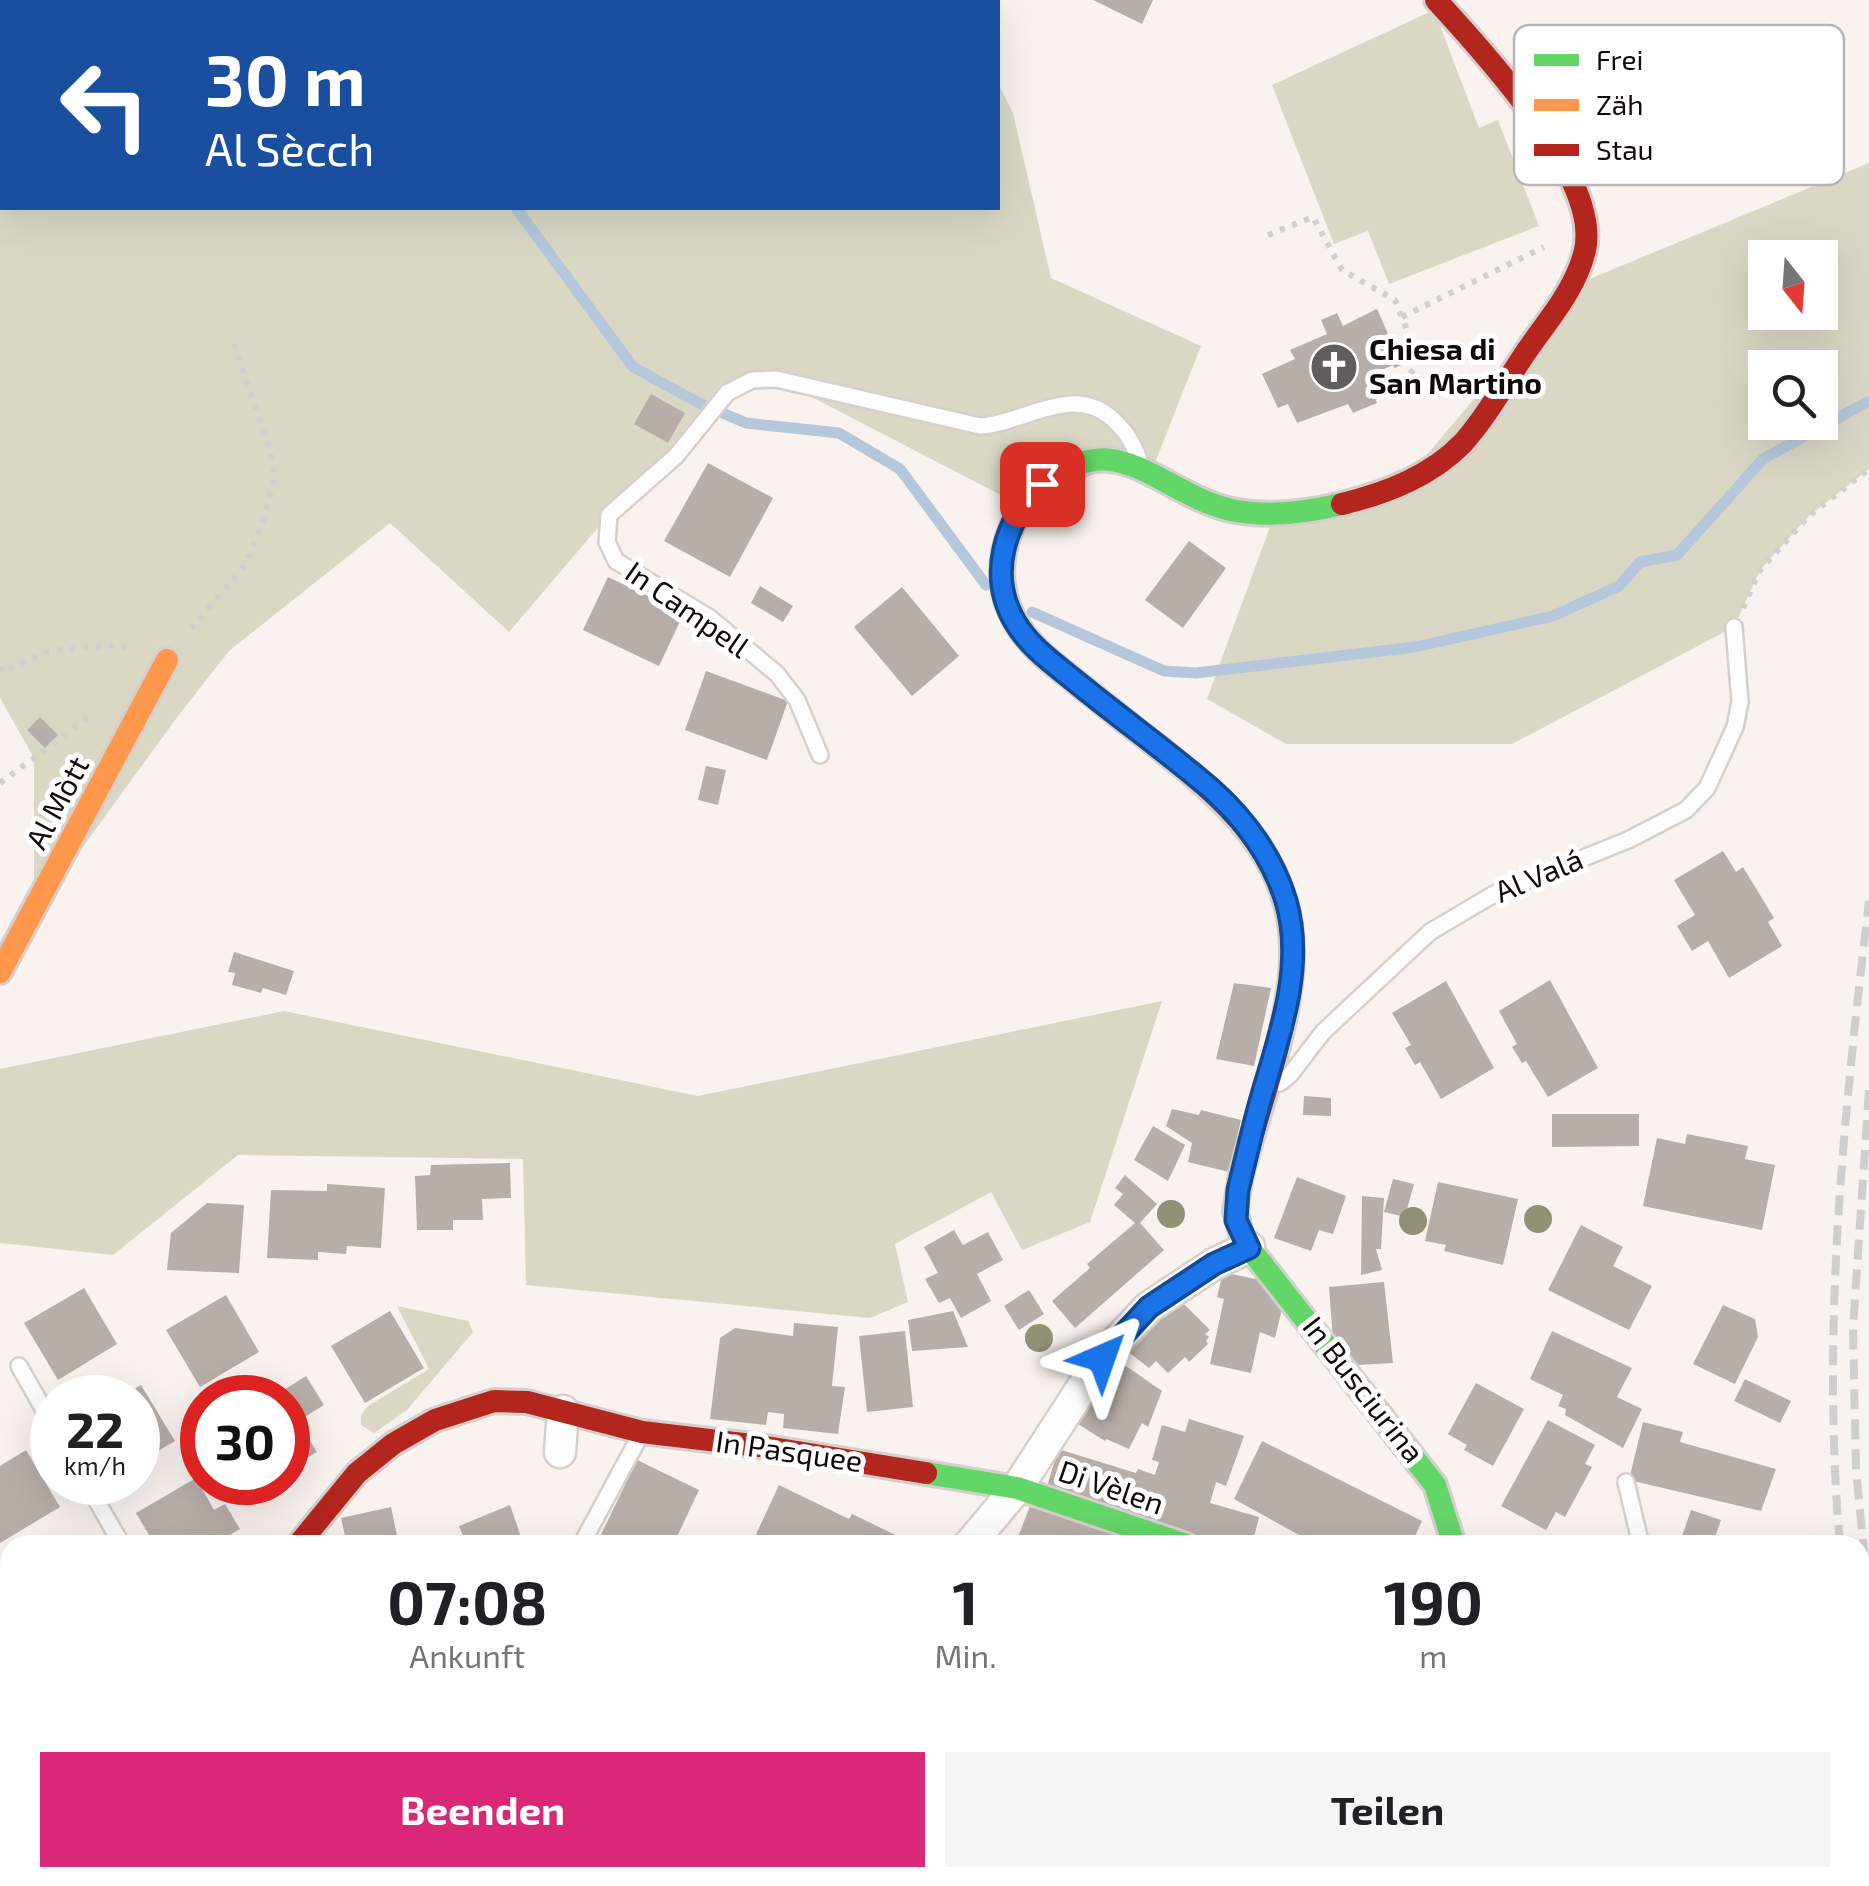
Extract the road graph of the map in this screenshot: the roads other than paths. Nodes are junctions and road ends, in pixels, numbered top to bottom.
1 (1436, 0) edge
2 (1514, 94) edge
3 (1573, 185) edge
4 (1142, 470) junction
5 (1734, 627) road end
6 (167, 660) road end
7 (820, 755) dead end
8 (0, 972) edge
9 (1261, 1098) junction
10 (1249, 1248) junction
11 (19, 1366) dead end
12 (30, 1385) edge
13 (563, 1411) junction
14 (642, 1432) junction
15 (560, 1452) dead end
16 (1626, 1482) dead end
17 (1017, 1488) junction
18 (99, 1505) edge
19 (116, 1535) edge
20 (306, 1535) edge
21 (585, 1535) edge
22 (977, 1535) edge
23 (1156, 1535) edge
24 (1452, 1535) edge
25 (1639, 1535) edge

1 - 2 street
3 - 4 street
4 - 7 lane, In Campell
4 - 9 street
5 - 9 lane, Al Valá
6 - 8 street, Al Mòtt
9 - 10 street
10 - 17 street
10 - 24 street, In Busciurina
11 - 12 lane
13 - 14 street, In Pasquee
13 - 15 street
13 - 20 street, In Pasquee
14 - 17 street, In Pasquee
14 - 21 lane
16 - 25 lane
17 - 22 street
17 - 23 street, Di Vèlen
18 - 19 lane

